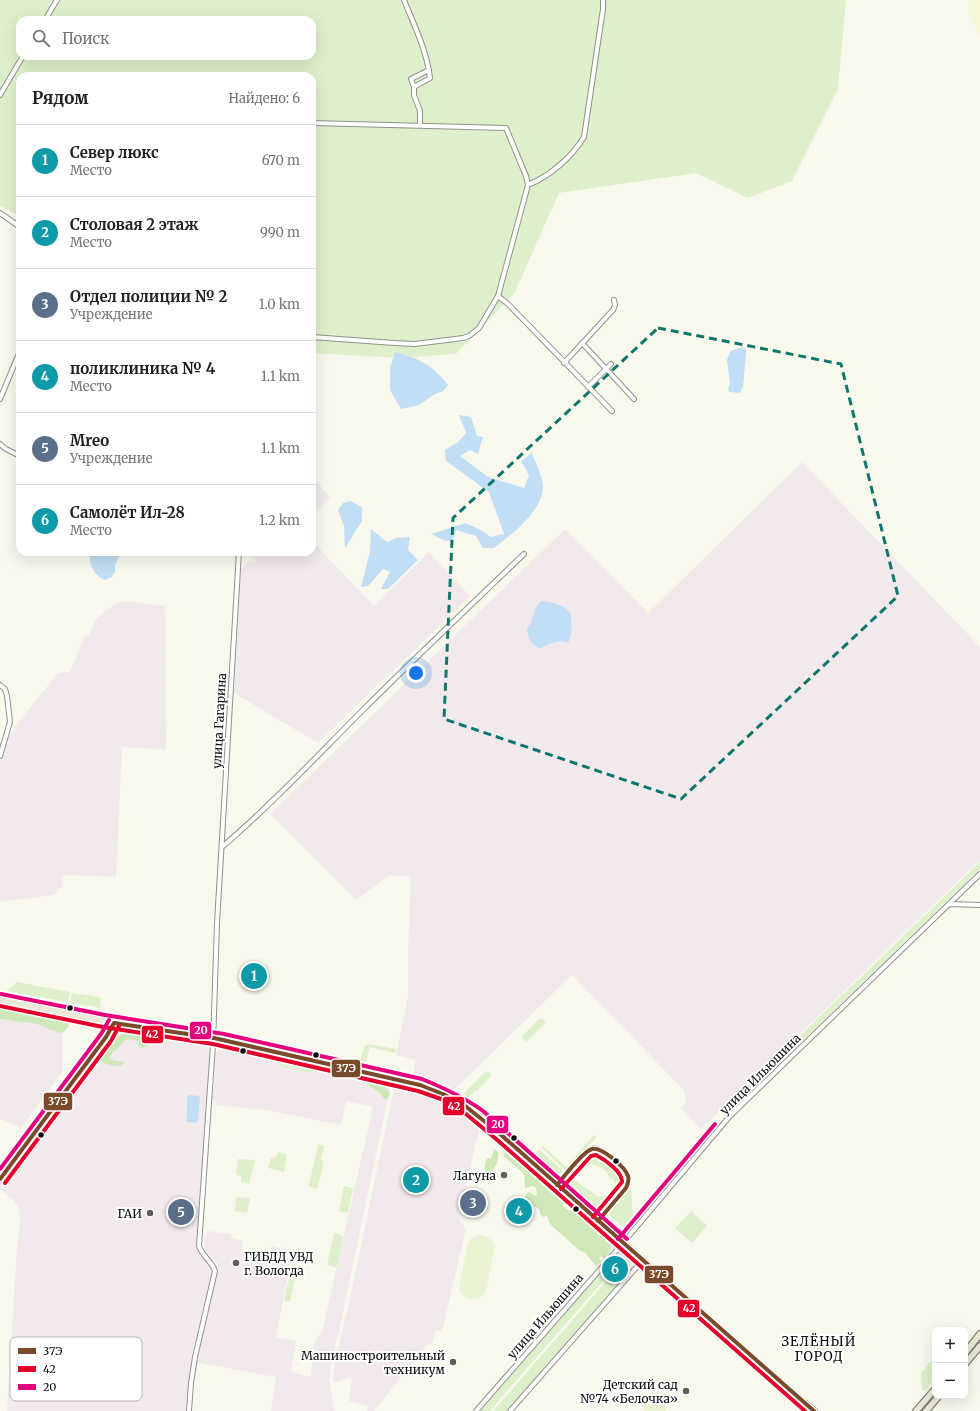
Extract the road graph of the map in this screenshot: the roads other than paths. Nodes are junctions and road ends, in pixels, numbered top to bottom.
1 (57, 0) edge
2 (404, 0) edge
3 (603, 0) edge
4 (47, 16) edge
5 (21, 60) edge
6 (429, 70) junction
7 (414, 87) junction
8 (0, 95) edge
9 (316, 123) edge
10 (420, 126) junction
11 (528, 185) junction
12 (0, 212) edge
13 (16, 225) edge
14 (498, 296) junction
15 (614, 300) dead end
16 (316, 337) edge
17 (582, 343) junction
18 (16, 361) edge
19 (564, 363) junction
20 (611, 364) dead end
21 (606, 369) junction
22 (588, 387) junction
23 (0, 399) edge
24 (634, 399) dead end
25 (612, 411) dead end
26 (0, 444) edge
27 (16, 454) edge
28 (524, 554) dead end
29 (239, 556) edge
30 (0, 685) edge
31 (0, 756) edge
32 (222, 847) junction
33 (980, 874) edge
34 (949, 904) junction
35 (980, 905) edge
36 (0, 1000) edge
37 (99, 1020) junction
38 (114, 1023) junction
39 (106, 1037) junction
40 (214, 1038) junction
41 (0, 1179) edge
42 (557, 1185) junction
43 (598, 1221) junction
44 (623, 1243) junction
45 (642, 1261) junction
46 (980, 1334) edge
47 (980, 1346) edge
48 (968, 1349) edge
49 (966, 1363) edge
50 (791, 1392) junction
51 (932, 1392) edge
52 (936, 1399) edge
53 (189, 1411) edge
54 (476, 1411) edge
55 (510, 1411) edge
56 (810, 1411) edge
57 (814, 1411) edge
58 (916, 1411) edge
59 (926, 1411) edge

1 - 4 street
2 - 6 street
3 - 11 street
5 - 8 street
6 - 7 street
6 - 7 street
7 - 10 street
9 - 10 street
10 - 11 street
11 - 14 street
12 - 13 street
14 - 16 street
14 - 19 street
15 - 17 street
17 - 19 street
17 - 21 street
18 - 23 street
19 - 22 street
20 - 21 street
21 - 22 street
21 - 24 street
22 - 25 street
26 - 27 street
28 - 32 street
29 - 32 street, улица Гагарина
30 - 31 street
32 - 40 street, улица Гагарина
33 - 34 street, улица Ильюшина
34 - 35 street
34 - 44 street, улица Ильюшина
36 - 37 main road
37 - 38 main road
37 - 39 main road
38 - 39 main road
38 - 40 main road
39 - 41 main road
40 - 42 main road
40 - 53 street, улица Гагарина
42 - 43 main road
42 - 43 street
43 - 44 main road
44 - 45 main road
44 - 54 street, улица Ильюшина
45 - 50 main road
45 - 55 street
46 - 48 main road
47 - 49 main road
50 - 56 main road
50 - 57 main road
51 - 58 main road
52 - 59 main road

